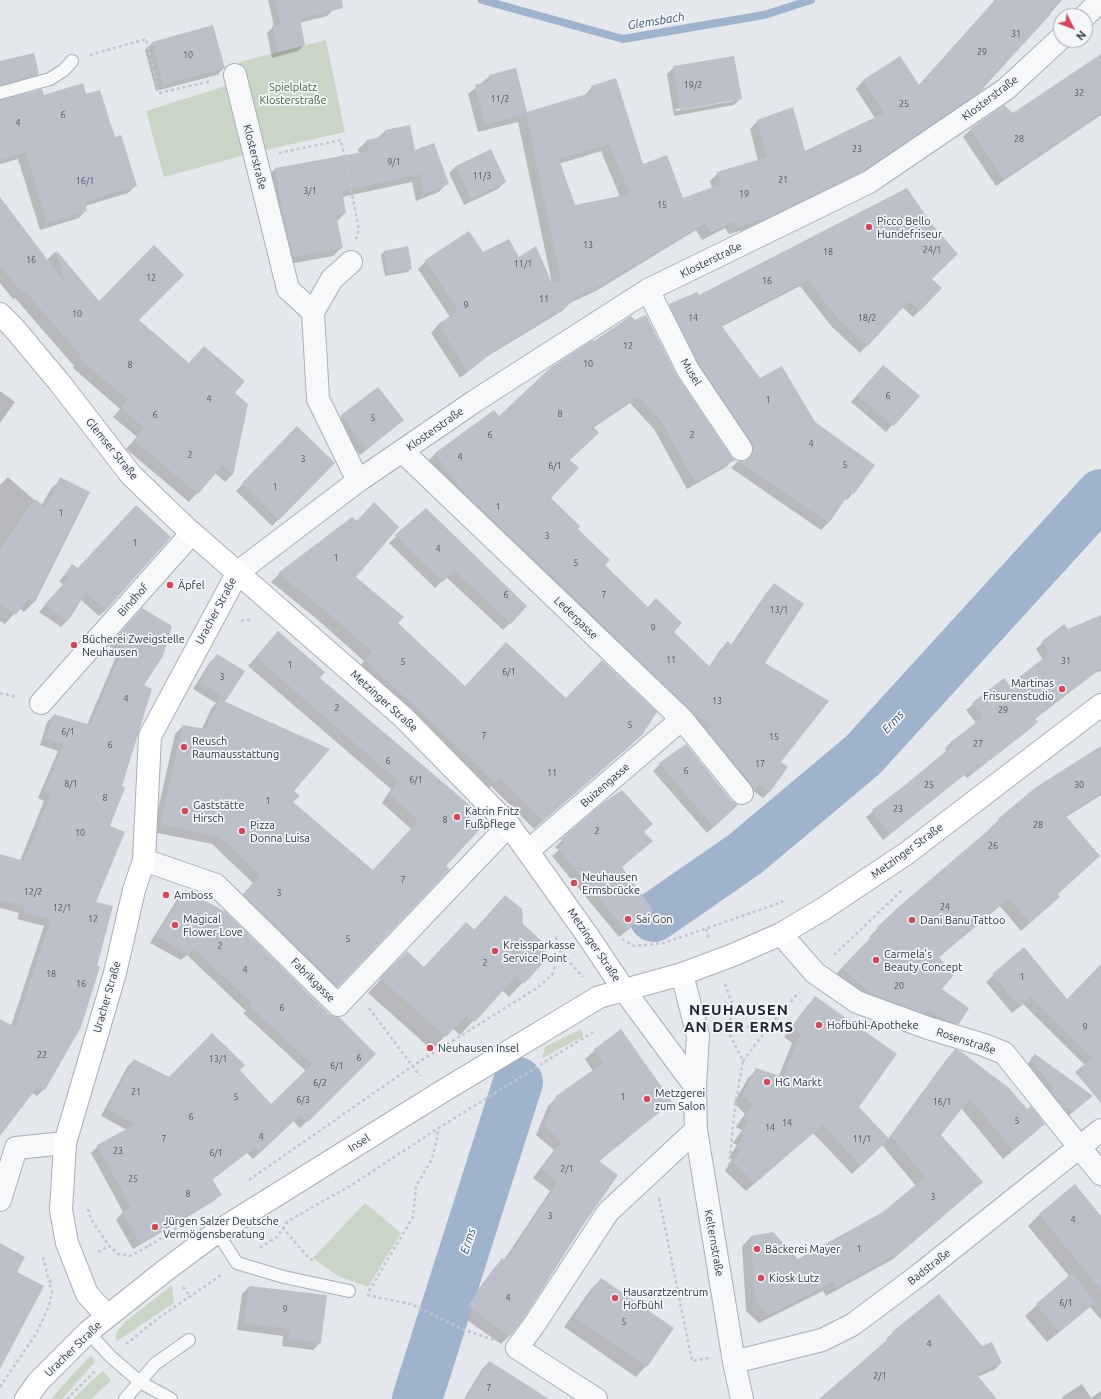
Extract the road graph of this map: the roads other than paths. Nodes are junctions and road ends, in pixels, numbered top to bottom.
1 (1053, 45) edge
2 (72, 60) road end
3 (235, 75) road end
4 (0, 93) edge
5 (351, 262) road end
6 (648, 290) junction
7 (312, 312) junction
8 (0, 314) edge
9 (741, 449) dead end
10 (402, 451) junction
11 (358, 481) junction
12 (192, 533) junction
13 (238, 572) junction
14 (41, 703) dead end
15 (1099, 708) edge
16 (682, 719) junction
17 (742, 793) dead end
18 (509, 825) junction
19 (528, 851) junction
20 (144, 860) junction
21 (781, 934) junction
22 (682, 974) junction
23 (624, 990) junction
24 (695, 1086) junction
25 (696, 1130) junction
26 (1101, 1130) edge
27 (65, 1143) junction
28 (1080, 1147) junction
29 (4, 1174) edge
30 (1101, 1174) edge
31 (0, 1200) edge
32 (217, 1232) junction
33 (349, 1291) road end
34 (107, 1316) junction
35 (88, 1332) junction
36 (189, 1340) dead end
37 (734, 1358) junction
38 (140, 1382) junction
39 (26, 1399) edge
40 (125, 1399) edge
41 (171, 1399) edge
42 (596, 1399) edge
43 (742, 1399) edge

1 - 6 street, Klosterstraße
2 - 4 lane
3 - 7 street, Klosterstraße
5 - 7 street
6 - 9 street, Musel
6 - 10 street, Klosterstraße
7 - 11 street
8 - 12 street, Glemser Straße
10 - 11 street, Klosterstraße
10 - 16 street, Ledergasse
11 - 13 street, Klosterstraße
12 - 13 street, Glemser Straße
12 - 14 street, Bindhof
13 - 18 street, Metzinger Straße
13 - 20 street, Uracher Straße
15 - 21 street, Metzinger Straße
16 - 17 street, Ledergasse
16 - 19 street, Buizengasse
18 - 19 street, Metzinger Straße
18 - 20 street, Fabrikgasse
19 - 23 street, Metzinger Straße
20 - 27 street, Uracher Straße
21 - 22 street, Metzinger Straße
21 - 28 street, Rosenstraße
22 - 23 street, Metzinger Straße
22 - 24 street, Kelternstraße
23 - 24 street
23 - 32 street, Insel
24 - 25 street, Kelternstraße
25 - 37 street, Kelternstraße
25 - 42 street
26 - 28 street, Badstraße
27 - 29 street
27 - 34 street, Uracher Straße
28 - 30 street, Rosenstraße
28 - 37 street, Badstraße
29 - 31 street
32 - 33 lane
32 - 34 street, Insel
34 - 35 street, Uracher Straße
35 - 38 lane
35 - 39 street, Uracher Straße
36 - 38 lane
37 - 43 street, Kelternstraße
38 - 40 lane
38 - 41 lane

